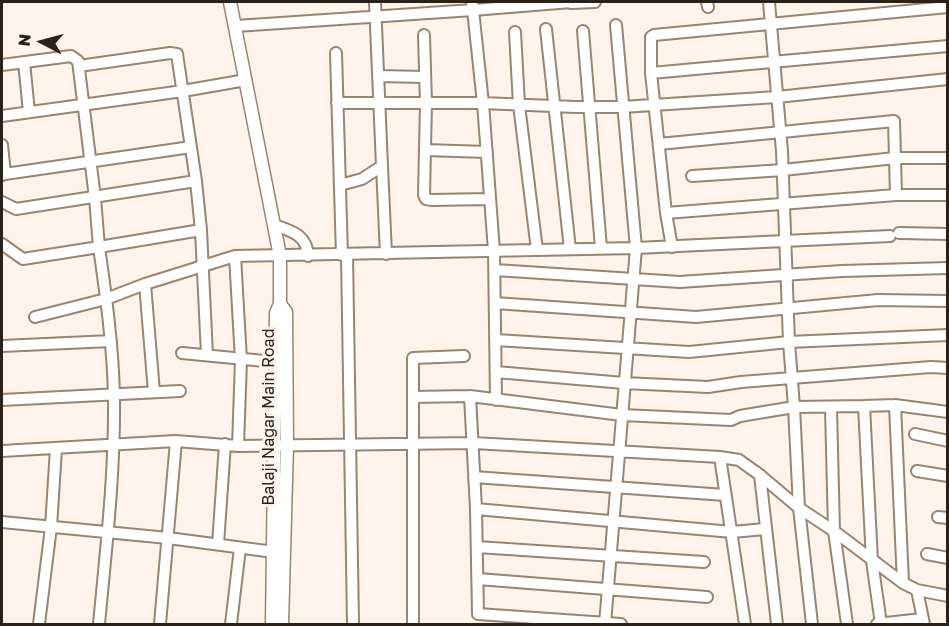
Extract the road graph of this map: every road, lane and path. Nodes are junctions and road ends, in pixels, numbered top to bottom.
1 (230, 2) edge
2 (375, 2) edge
3 (571, 2) edge
4 (595, 2) edge
5 (769, 2) edge
6 (472, 6) edge
7 (948, 7) edge
8 (375, 17) junction
9 (771, 24) junction
10 (616, 25) dead end
11 (236, 26) junction
12 (546, 29) dead end
13 (583, 31) dead end
14 (515, 32) dead end
15 (424, 35) dead end
16 (948, 46) edge
17 (336, 53) dead end
18 (774, 61) junction
19 (24, 62) junction
20 (2, 65) edge
21 (79, 66) junction
22 (651, 73) junction
23 (378, 76) junction
24 (425, 77) junction
25 (246, 80) junction
26 (948, 80) edge
27 (183, 91) junction
28 (777, 97) junction
29 (338, 103) junction
30 (379, 103) junction
31 (426, 103) junction
32 (483, 103) junction
33 (84, 105) junction
34 (519, 105) junction
35 (655, 105) junction
36 (554, 107) junction
37 (588, 107) junction
38 (622, 107) junction
39 (28, 112) junction
40 (2, 116) edge
41 (780, 131) junction
42 (659, 144) junction
43 (2, 145) edge
44 (191, 147) junction
45 (425, 150) junction
46 (487, 152) junction
47 (895, 158) junction
48 (948, 158) edge
49 (91, 161) junction
50 (382, 166) junction
51 (783, 170) junction
52 (3, 174) edge
53 (692, 176) dead end
54 (196, 181) junction
55 (340, 185) junction
56 (896, 195) junction
57 (948, 195) edge
58 (95, 198) junction
59 (490, 199) junction
60 (2, 202) edge
61 (784, 205) junction
62 (666, 213) junction
63 (274, 225) junction
64 (201, 230) junction
65 (948, 234) edge
66 (786, 242) junction
67 (2, 244) edge
68 (672, 246) junction
69 (99, 247) junction
70 (601, 248) junction
71 (636, 248) junction
72 (570, 249) junction
73 (537, 250) junction
74 (494, 251) junction
75 (386, 254) junction
76 (344, 255) junction
77 (235, 256) junction
78 (280, 256) junction
79 (308, 256) junction
80 (202, 266) junction
81 (948, 268) edge
82 (495, 270) junction
83 (787, 277) junction
84 (632, 279) junction
85 (145, 284) junction
86 (106, 299) junction
87 (948, 301) edge
88 (495, 303) junction
89 (280, 304) junction
90 (788, 308) junction
91 (630, 313) junction
92 (35, 317) dead end
93 (948, 335) edge
94 (496, 340) junction
95 (111, 341) junction
96 (789, 342) junction
97 (2, 346) edge
98 (627, 348) junction
99 (182, 353) dead end
100 (207, 356) junction
101 (464, 356) dead end
102 (241, 360) junction
103 (275, 362) junction
104 (948, 368) edge
105 (496, 372) junction
106 (791, 378) junction
107 (624, 383) junction
108 (154, 392) junction
109 (180, 392) dead end
110 (114, 395) junction
111 (470, 396) junction
112 (412, 397) junction
113 (2, 400) edge
114 (496, 400) junction
115 (895, 405) junction
116 (864, 406) junction
117 (794, 407) junction
118 (831, 408) junction
119 (948, 412) edge
120 (622, 415) junction
121 (915, 434) dead end
122 (176, 441) junction
123 (948, 441) edge
124 (474, 443) junction
125 (225, 444) junction
126 (413, 444) junction
127 (114, 445) junction
128 (281, 445) junction
129 (350, 445) junction
130 (238, 446) junction
131 (56, 449) junction
132 (2, 451) edge
133 (619, 452) junction
134 (720, 457) junction
135 (918, 471) dead end
136 (760, 475) junction
137 (948, 476) edge
138 (474, 477) junction
139 (616, 488) junction
140 (724, 495) junction
141 (799, 508) junction
142 (476, 509) junction
143 (614, 521) junction
144 (2, 522) edge
145 (51, 527) junction
146 (765, 529) junction
147 (834, 531) junction
148 (108, 532) junction
149 (732, 532) junction
150 (168, 538) junction
151 (218, 544) junction
152 (477, 547) junction
153 (240, 548) junction
154 (274, 552) junction
155 (927, 554) dead end
156 (611, 555) junction
157 (948, 558) edge
158 (872, 561) junction
159 (704, 562) dead end
160 (478, 579) junction
161 (903, 583) junction
162 (608, 590) junction
163 (917, 590) junction
164 (948, 596) edge
165 (707, 597) dead end
166 (353, 622) dead end
167 (923, 622) edge
168 (39, 624) edge
169 (99, 624) edge
170 (160, 624) edge
171 (231, 624) edge
172 (272, 624) edge
173 (282, 624) edge
174 (413, 624) edge
175 (606, 624) edge
176 (621, 624) edge
177 (745, 624) edge
178 (777, 624) edge
179 (812, 624) edge
180 (847, 624) edge
181 (880, 624) edge

1 - 11 street, Balaji Nagar Main Road
2 - 8 street
3 - 4 street
3 - 6 street
5 - 9 street
6 - 8 street
6 - 32 street
7 - 9 street
8 - 11 street
8 - 23 street
9 - 18 street
9 - 22 street
10 - 38 street
11 - 25 street, Balaji Nagar Main Road
12 - 36 street
13 - 37 street
14 - 34 street
15 - 24 street
16 - 18 street
17 - 29 street
18 - 22 street
18 - 28 street
19 - 20 street
19 - 21 street
19 - 39 street
21 - 27 street
21 - 33 street
22 - 35 street
23 - 24 street
23 - 30 street
24 - 31 street
25 - 27 street
25 - 63 street, Balaji Nagar Main Road
26 - 28 street
27 - 33 street
27 - 44 street
28 - 35 street
28 - 41 street
29 - 30 street
29 - 55 street
30 - 31 street
30 - 50 street
31 - 32 street
31 - 45 street
32 - 34 street
32 - 46 street
33 - 39 street
33 - 49 street
34 - 36 street
34 - 73 street
35 - 38 street
35 - 42 street
36 - 37 street
36 - 72 street
37 - 38 street
37 - 70 street
38 - 71 street
39 - 40 street
41 - 42 street
41 - 47 street
41 - 51 street
42 - 62 street
43 - 52 street
44 - 49 street
44 - 54 street
45 - 46 street
45 - 59 street
46 - 59 street
47 - 48 street
47 - 51 street
47 - 56 street
49 - 52 street
49 - 58 street
50 - 55 street
50 - 75 street
51 - 53 street
51 - 61 street
54 - 58 street
54 - 64 street
55 - 76 street
56 - 57 street
56 - 61 street
58 - 60 street
58 - 69 street
59 - 74 street
61 - 62 street
61 - 66 street
62 - 68 street
63 - 78 street, Balaji Nagar Main Road
63 - 79 street
64 - 69 street
64 - 80 street
65 - 66 street
66 - 68 street
66 - 83 street
67 - 69 street
68 - 71 street
69 - 86 street
70 - 71 street
70 - 72 street
71 - 84 street
72 - 73 street
73 - 74 street
74 - 75 street
74 - 82 street
75 - 76 street
76 - 79 street
76 - 129 street
77 - 78 street
77 - 80 street
77 - 102 street
78 - 79 street
78 - 89 street, Balaji Nagar Main Road
80 - 85 street
80 - 100 street
81 - 83 street
82 - 84 street
82 - 88 street
83 - 84 street
83 - 90 street
84 - 91 street
85 - 86 street
85 - 108 street
86 - 92 street
86 - 95 street
87 - 90 street
88 - 91 street
88 - 94 street
89 - 103 street
89 - 128 street, Balaji Nagar Main Road
90 - 91 street
90 - 96 street
91 - 98 street
93 - 96 street
94 - 98 street
94 - 105 street
95 - 97 street
95 - 110 street
96 - 98 street
96 - 106 street
98 - 107 street
99 - 100 street
100 - 102 street
101 - 112 street
102 - 103 street
102 - 130 street
103 - 128 street
104 - 106 street
105 - 107 street
105 - 114 street
106 - 107 street
106 - 117 street
107 - 120 street
108 - 109 street
108 - 110 street
110 - 113 street
110 - 127 street
111 - 112 street
111 - 114 street
111 - 124 street
112 - 126 street
114 - 120 street
115 - 116 street
115 - 119 street
115 - 161 street
116 - 118 street
116 - 158 street
117 - 118 street
117 - 120 street
117 - 141 street
118 - 147 street
120 - 133 street
121 - 123 street
122 - 125 street
122 - 127 street
122 - 150 street
124 - 126 street
124 - 133 street
124 - 138 street
125 - 130 street
125 - 151 street
126 - 129 street
126 - 174 street
127 - 131 street
127 - 148 street
128 - 129 street
128 - 130 street
128 - 154 street
128 - 173 street, Balaji Nagar Main Road
129 - 166 street
131 - 132 street
131 - 145 street
133 - 134 street
133 - 139 street
134 - 136 street
134 - 140 street
135 - 137 street
136 - 141 street
136 - 146 street
138 - 139 street
138 - 142 street
139 - 140 street
139 - 143 street
140 - 149 street
141 - 147 street
141 - 179 street
142 - 143 street
142 - 152 street
143 - 149 street
143 - 156 street
144 - 145 street
145 - 148 street
145 - 168 street
146 - 149 street
146 - 178 street
147 - 158 street
147 - 180 street
148 - 150 street
148 - 169 street
149 - 177 street
150 - 151 street
150 - 170 street
151 - 153 street
152 - 156 street
152 - 160 street
153 - 154 street
153 - 171 street
154 - 172 street
155 - 157 street
156 - 159 street
156 - 162 street
158 - 161 street
158 - 181 street
160 - 162 street
160 - 175 street
161 - 163 street
162 - 165 street
162 - 175 street
163 - 164 street
163 - 167 street
167 - 181 street
175 - 176 street

